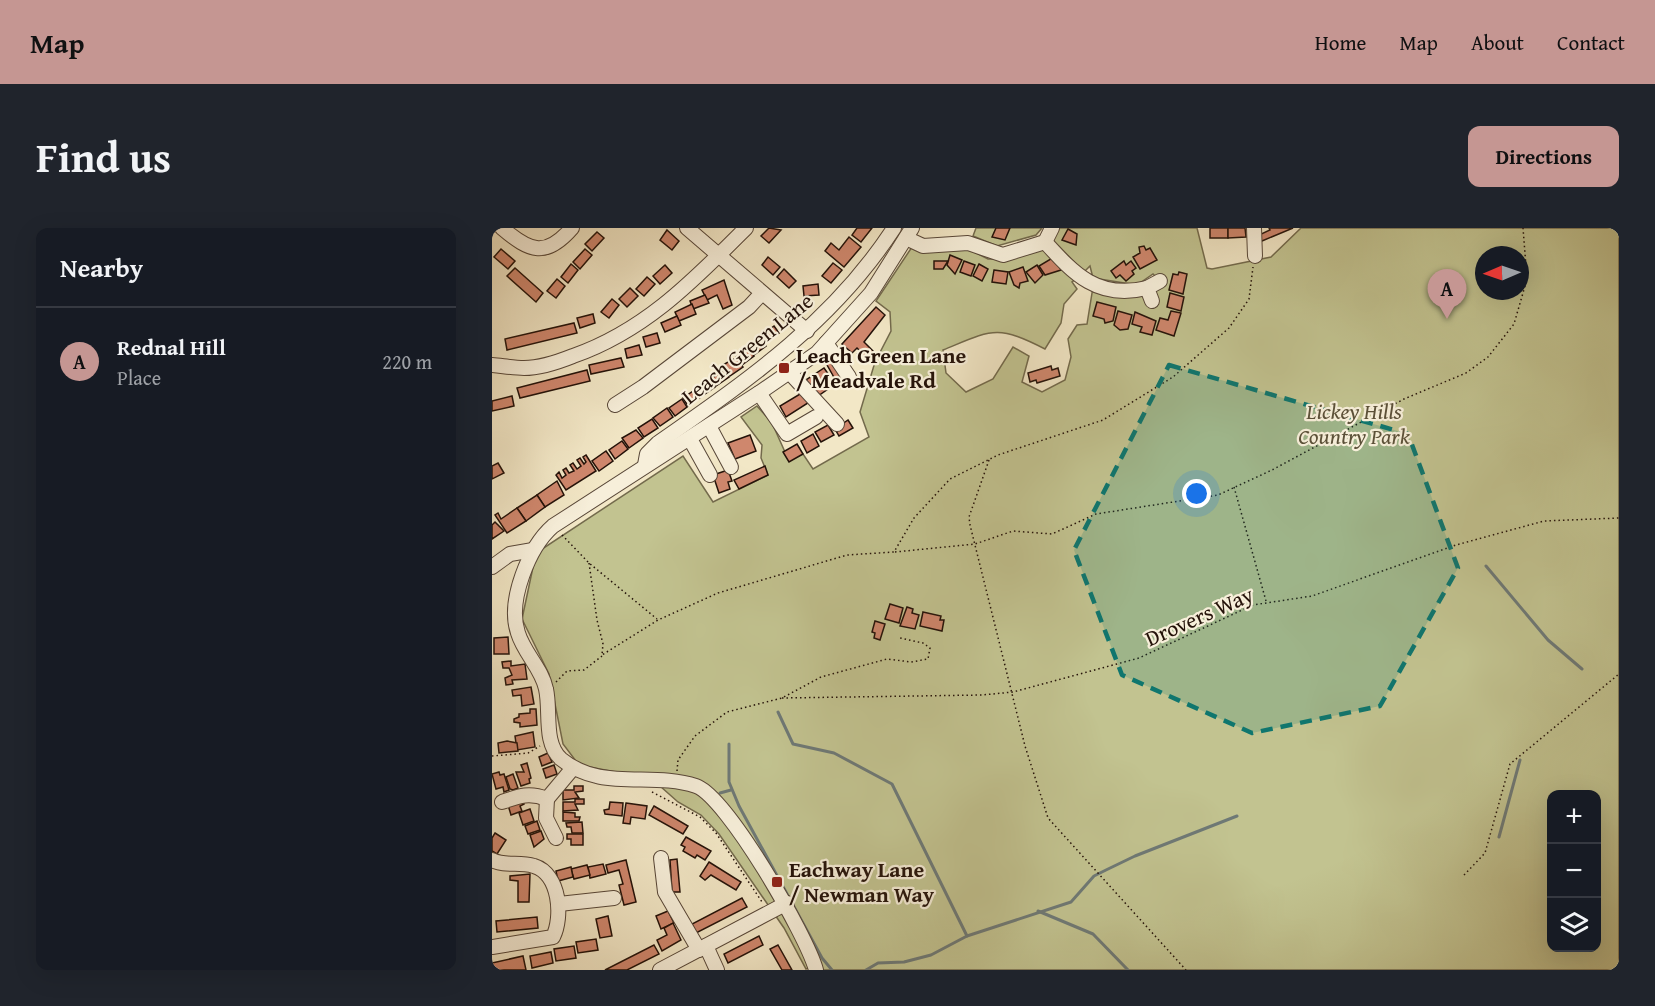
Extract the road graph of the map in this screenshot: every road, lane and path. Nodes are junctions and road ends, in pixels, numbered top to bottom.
1 (502, 228) edge
2 (572, 228) edge
3 (687, 228) edge
4 (746, 228) edge
5 (894, 228) edge
6 (1052, 228) edge
7 (1254, 228) edge
8 (1523, 228) edge
9 (909, 233) edge
10 (1045, 242) junction
11 (718, 256) junction
12 (1255, 256) joint
13 (1160, 281) dead end
14 (762, 293) junction
15 (807, 331) junction
16 (826, 343) junction
17 (492, 365) edge
18 (790, 373) junction
19 (849, 377) dead end
20 (759, 393) junction
21 (615, 405) dead end
22 (816, 417) dead end
23 (837, 424) dead end
24 (709, 426) junction
25 (690, 439) junction
26 (990, 459) junction
27 (645, 465) junction
28 (731, 467) dead end
29 (710, 475) dead end
30 (1233, 486) junction
31 (1619, 518) edge
32 (553, 526) junction
33 (975, 544) junction
34 (533, 550) junction
35 (894, 552) junction
36 (589, 563) junction
37 (492, 567) edge
38 (1266, 602) junction
39 (658, 620) junction
40 (900, 638) dead end
41 (603, 655) junction
42 (1619, 674) edge
43 (546, 689) junction
44 (1013, 692) junction
45 (782, 698) junction
46 (550, 738) junction
47 (492, 756) edge
48 (573, 768) junction
49 (648, 781) junction
50 (675, 783) junction
51 (540, 796) junction
52 (501, 802) dead end
53 (555, 838) dead end
54 (661, 858) dead end
55 (492, 860) edge
56 (1464, 875) dead end
57 (614, 898) dead end
58 (786, 903) junction
59 (559, 904) junction
60 (769, 913) junction
61 (492, 946) edge
62 (703, 948) junction
63 (660, 970) edge
64 (717, 970) edge
65 (816, 970) edge
66 (1186, 970) edge

1 - 2 street
3 - 11 street
4 - 11 street
5 - 15 street, Leach Green Lane
6 - 10 street
7 - 12 street
8 - 30 path
9 - 10 street
9 - 16 street, Leach Green Lane
10 - 13 street
11 - 14 street
11 - 17 street
12 - 26 path
14 - 15 street
14 - 21 street
15 - 27 street, Leach Green Lane
16 - 18 street, Leach Green Lane
16 - 19 street
18 - 20 street, Leach Green Lane
18 - 23 street
20 - 22 street
20 - 24 street, Leach Green Lane
24 - 25 street, Leach Green Lane
24 - 28 street
25 - 27 street, Leach Green Lane
25 - 29 street
26 - 33 path
26 - 35 path
27 - 32 street, Leach Green Lane
30 - 33 path
30 - 38 path
31 - 38 path, Drovers Way
32 - 34 street, Leach Green Lane
32 - 36 path
33 - 35 path
33 - 44 path
34 - 37 street
34 - 43 street, Leach Green Lane
35 - 39 path
36 - 39 path
36 - 41 path
38 - 44 path, Drovers Way
39 - 41 path
40 - 45 path
41 - 43 path
42 - 56 path
43 - 46 street
44 - 45 path, Drovers Way
44 - 66 path
45 - 50 path
46 - 47 path
46 - 48 street
48 - 49 street
48 - 51 street
49 - 50 street
49 - 60 path
50 - 58 street
51 - 52 street
51 - 53 street
54 - 62 street
55 - 59 street
57 - 59 street
58 - 60 street
58 - 65 street
59 - 61 street
60 - 62 street
62 - 63 street
62 - 64 street

